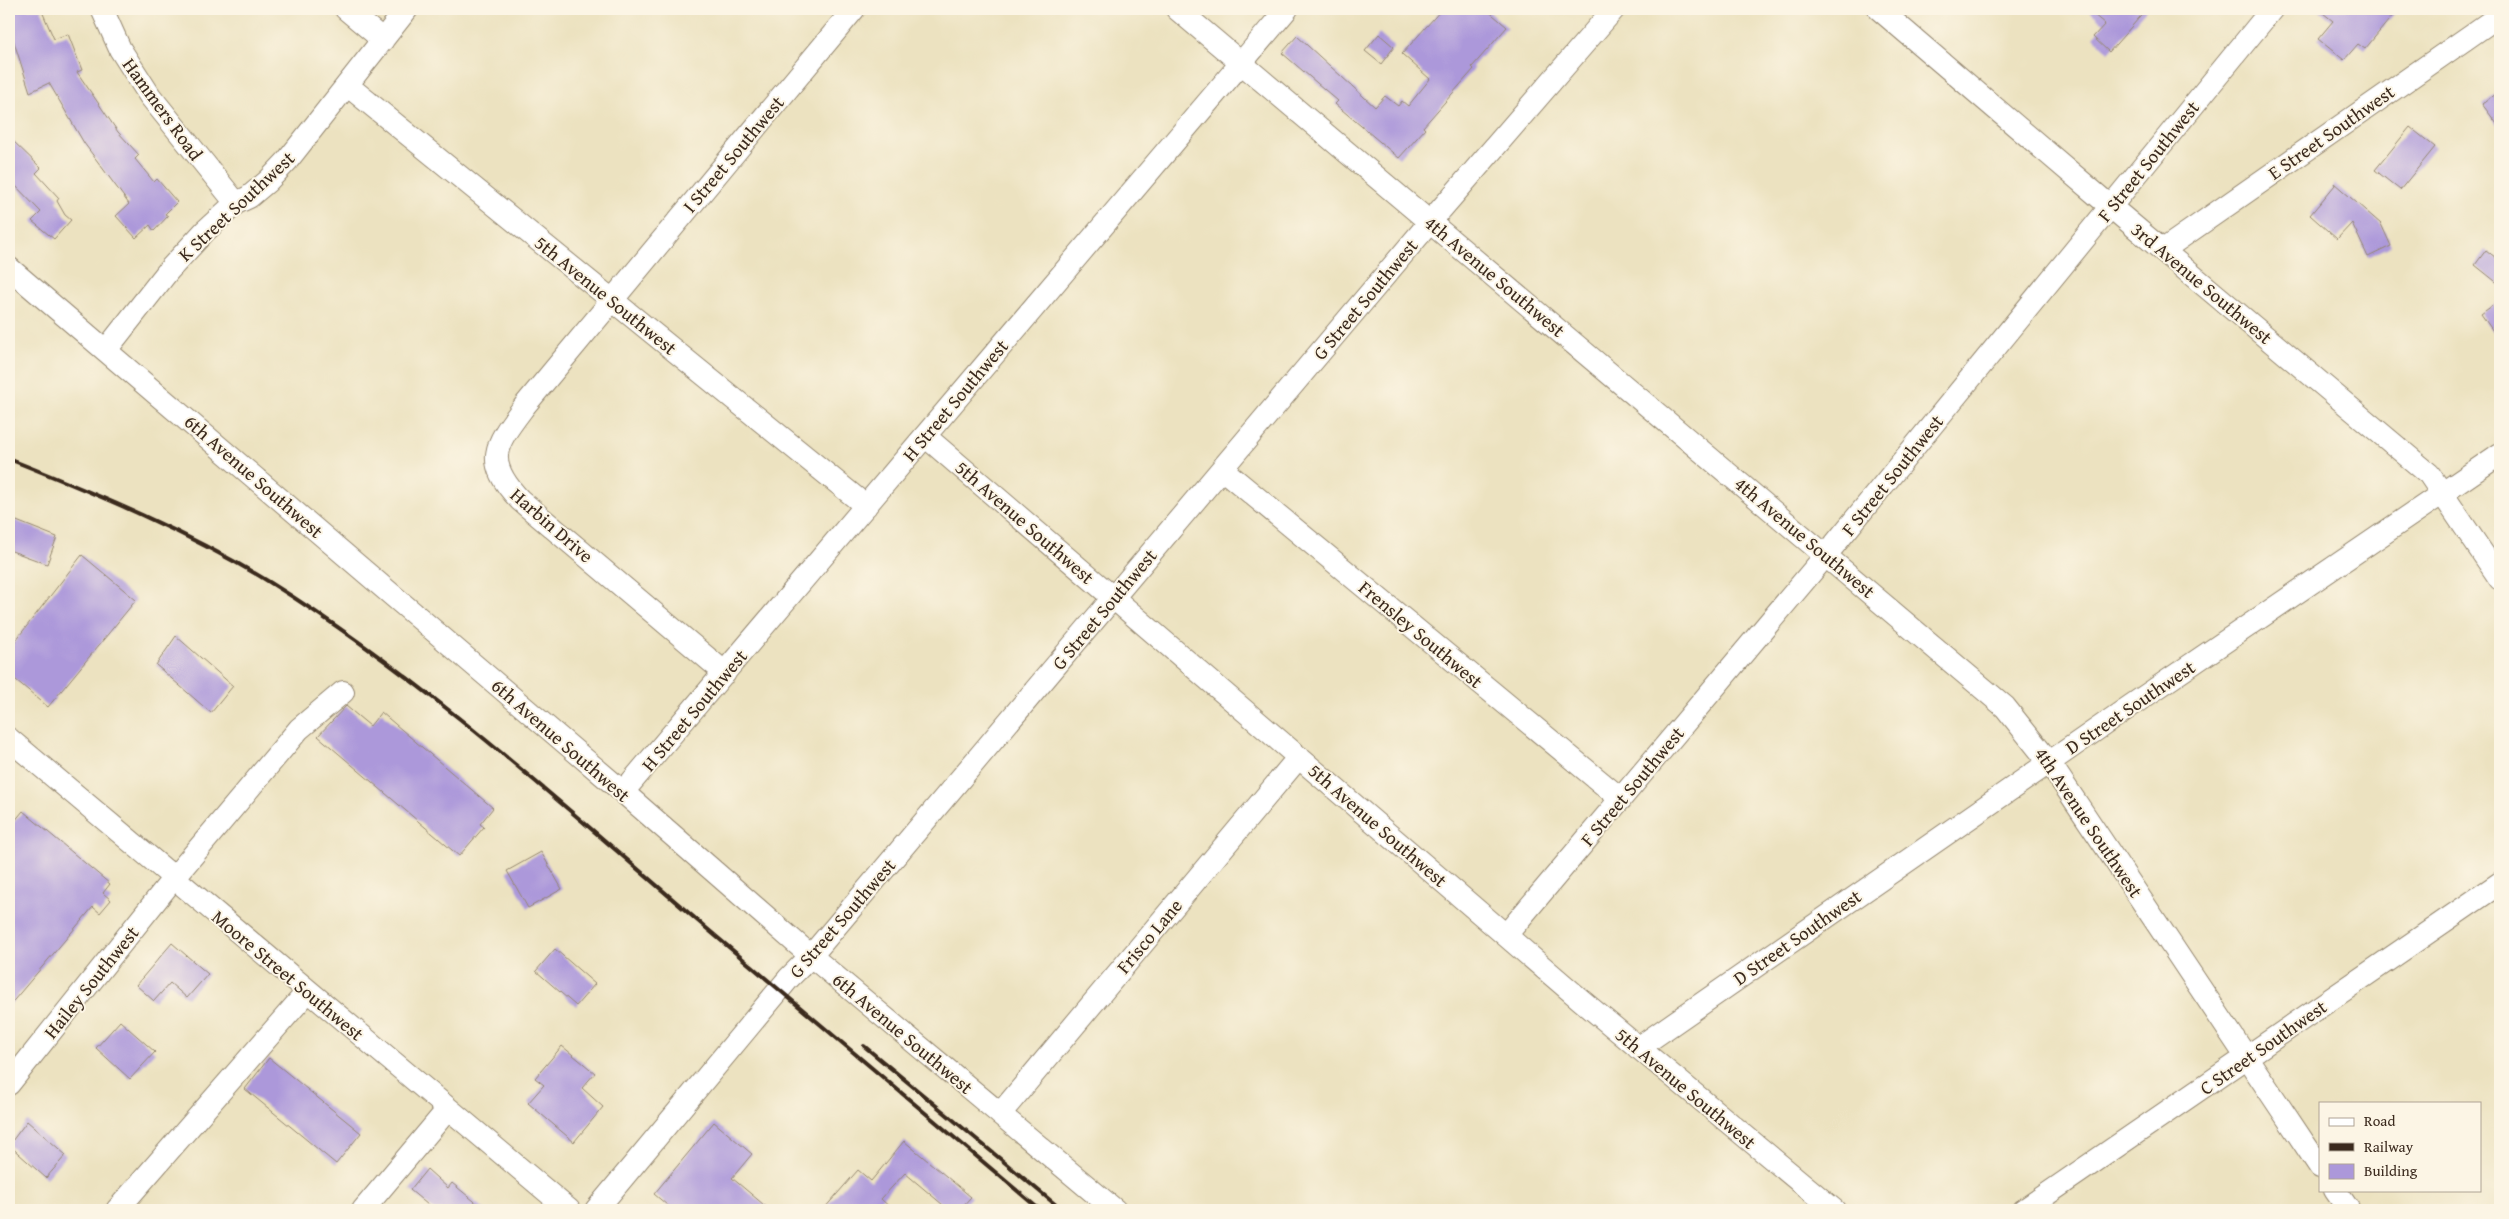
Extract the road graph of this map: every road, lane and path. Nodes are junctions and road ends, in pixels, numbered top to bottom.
1 (102, 9) edge
2 (346, 9) edge
3 (407, 9) edge
4 (854, 9) edge
5 (1177, 9) edge
6 (1287, 9) edge
7 (1614, 9) edge
8 (1879, 9) edge
9 (2272, 9) edge
10 (2500, 14) edge
11 (383, 40) junction
12 (1240, 62) junction
13 (347, 85) junction
14 (236, 203) junction
15 (2111, 207) junction
16 (1430, 222) junction
17 (2163, 250) junction
18 (9, 268) edge
19 (612, 300) junction
20 (106, 350) junction
21 (925, 436) junction
22 (2500, 454) edge
23 (1222, 469) junction
24 (2442, 494) junction
25 (866, 506) junction
26 (1826, 555) junction
27 (2500, 579) edge
28 (1113, 598) junction
29 (725, 673) junction
30 (343, 692) dead end
31 (9, 739) edge
32 (1299, 757) junction
33 (2049, 762) junction
34 (623, 792) junction
35 (1621, 799) junction
36 (173, 879) junction
37 (2500, 883) edge
38 (1506, 936) junction
39 (811, 956) junction
40 (308, 991) junction
41 (1638, 1048) junction
42 (2247, 1058) junction
43 (9, 1084) edge
44 (448, 1108) junction
45 (1000, 1114) junction
46 (2319, 1166) edge
47 (2337, 1192) edge
48 (117, 1210) edge
49 (363, 1210) edge
50 (568, 1210) edge
51 (596, 1210) edge
52 (1115, 1210) edge
53 (1834, 1210) edge
54 (2024, 1210) edge
55 (2349, 1210) edge

1 - 14 street, Hammers Road
2 - 11 street
3 - 11 street
4 - 19 street, I Street Southwest
5 - 12 street, 4th Avenue Southwest
6 - 12 street, H Street Southwest
7 - 16 street, G Street Southwest
8 - 15 street, 3rd Avenue Southwest
9 - 15 street, F Street Southwest
10 - 17 street, E Street Southwest
11 - 13 street, K Street Southwest
12 - 16 street, 4th Avenue Southwest
12 - 21 street, H Street Southwest
13 - 14 street, K Street Southwest
13 - 19 street, 5th Avenue Southwest
14 - 20 street, K Street Southwest
15 - 17 street, 3rd Avenue Southwest
15 - 26 street, F Street Southwest
16 - 23 street, G Street Southwest
16 - 26 street, 4th Avenue Southwest
17 - 24 street, 3rd Avenue Southwest
18 - 20 street, 6th Avenue Southwest
19 - 25 street, 5th Avenue Southwest
19 - 29 street, Harbin Drive
20 - 34 street, 6th Avenue Southwest
21 - 25 street, H Street Southwest
21 - 28 street, 5th Avenue Southwest
22 - 24 street, D Street Southwest
23 - 28 street, G Street Southwest
23 - 35 street, Frensley Southwest
24 - 27 street, 3rd Avenue Southwest
24 - 33 street, D Street Southwest
25 - 29 street, H Street Southwest
26 - 33 street, 4th Avenue Southwest
26 - 35 street, F Street Southwest
28 - 32 street, 5th Avenue Southwest
28 - 39 street, G Street Southwest
29 - 34 street, H Street Southwest
30 - 36 street, Hailey Southwest
31 - 36 street, Moore Street Southwest
32 - 38 street, 5th Avenue Southwest
32 - 45 street, Frisco Lane
33 - 41 street, D Street Southwest
33 - 42 street, 4th Avenue Southwest
34 - 39 street, 6th Avenue Southwest
35 - 38 street, F Street Southwest
36 - 40 street, Moore Street Southwest
36 - 43 street, Hailey Southwest
37 - 42 street, C Street Southwest
38 - 41 street, 5th Avenue Southwest
39 - 45 street, 6th Avenue Southwest
39 - 51 street, G Street Southwest
40 - 44 street, Moore Street Southwest
40 - 48 street
41 - 53 street, 5th Avenue Southwest
42 - 46 street, 4th Avenue Southwest
42 - 54 street, C Street Southwest
44 - 49 street
44 - 50 street, Moore Street Southwest
45 - 52 street, 6th Avenue Southwest
47 - 55 street

